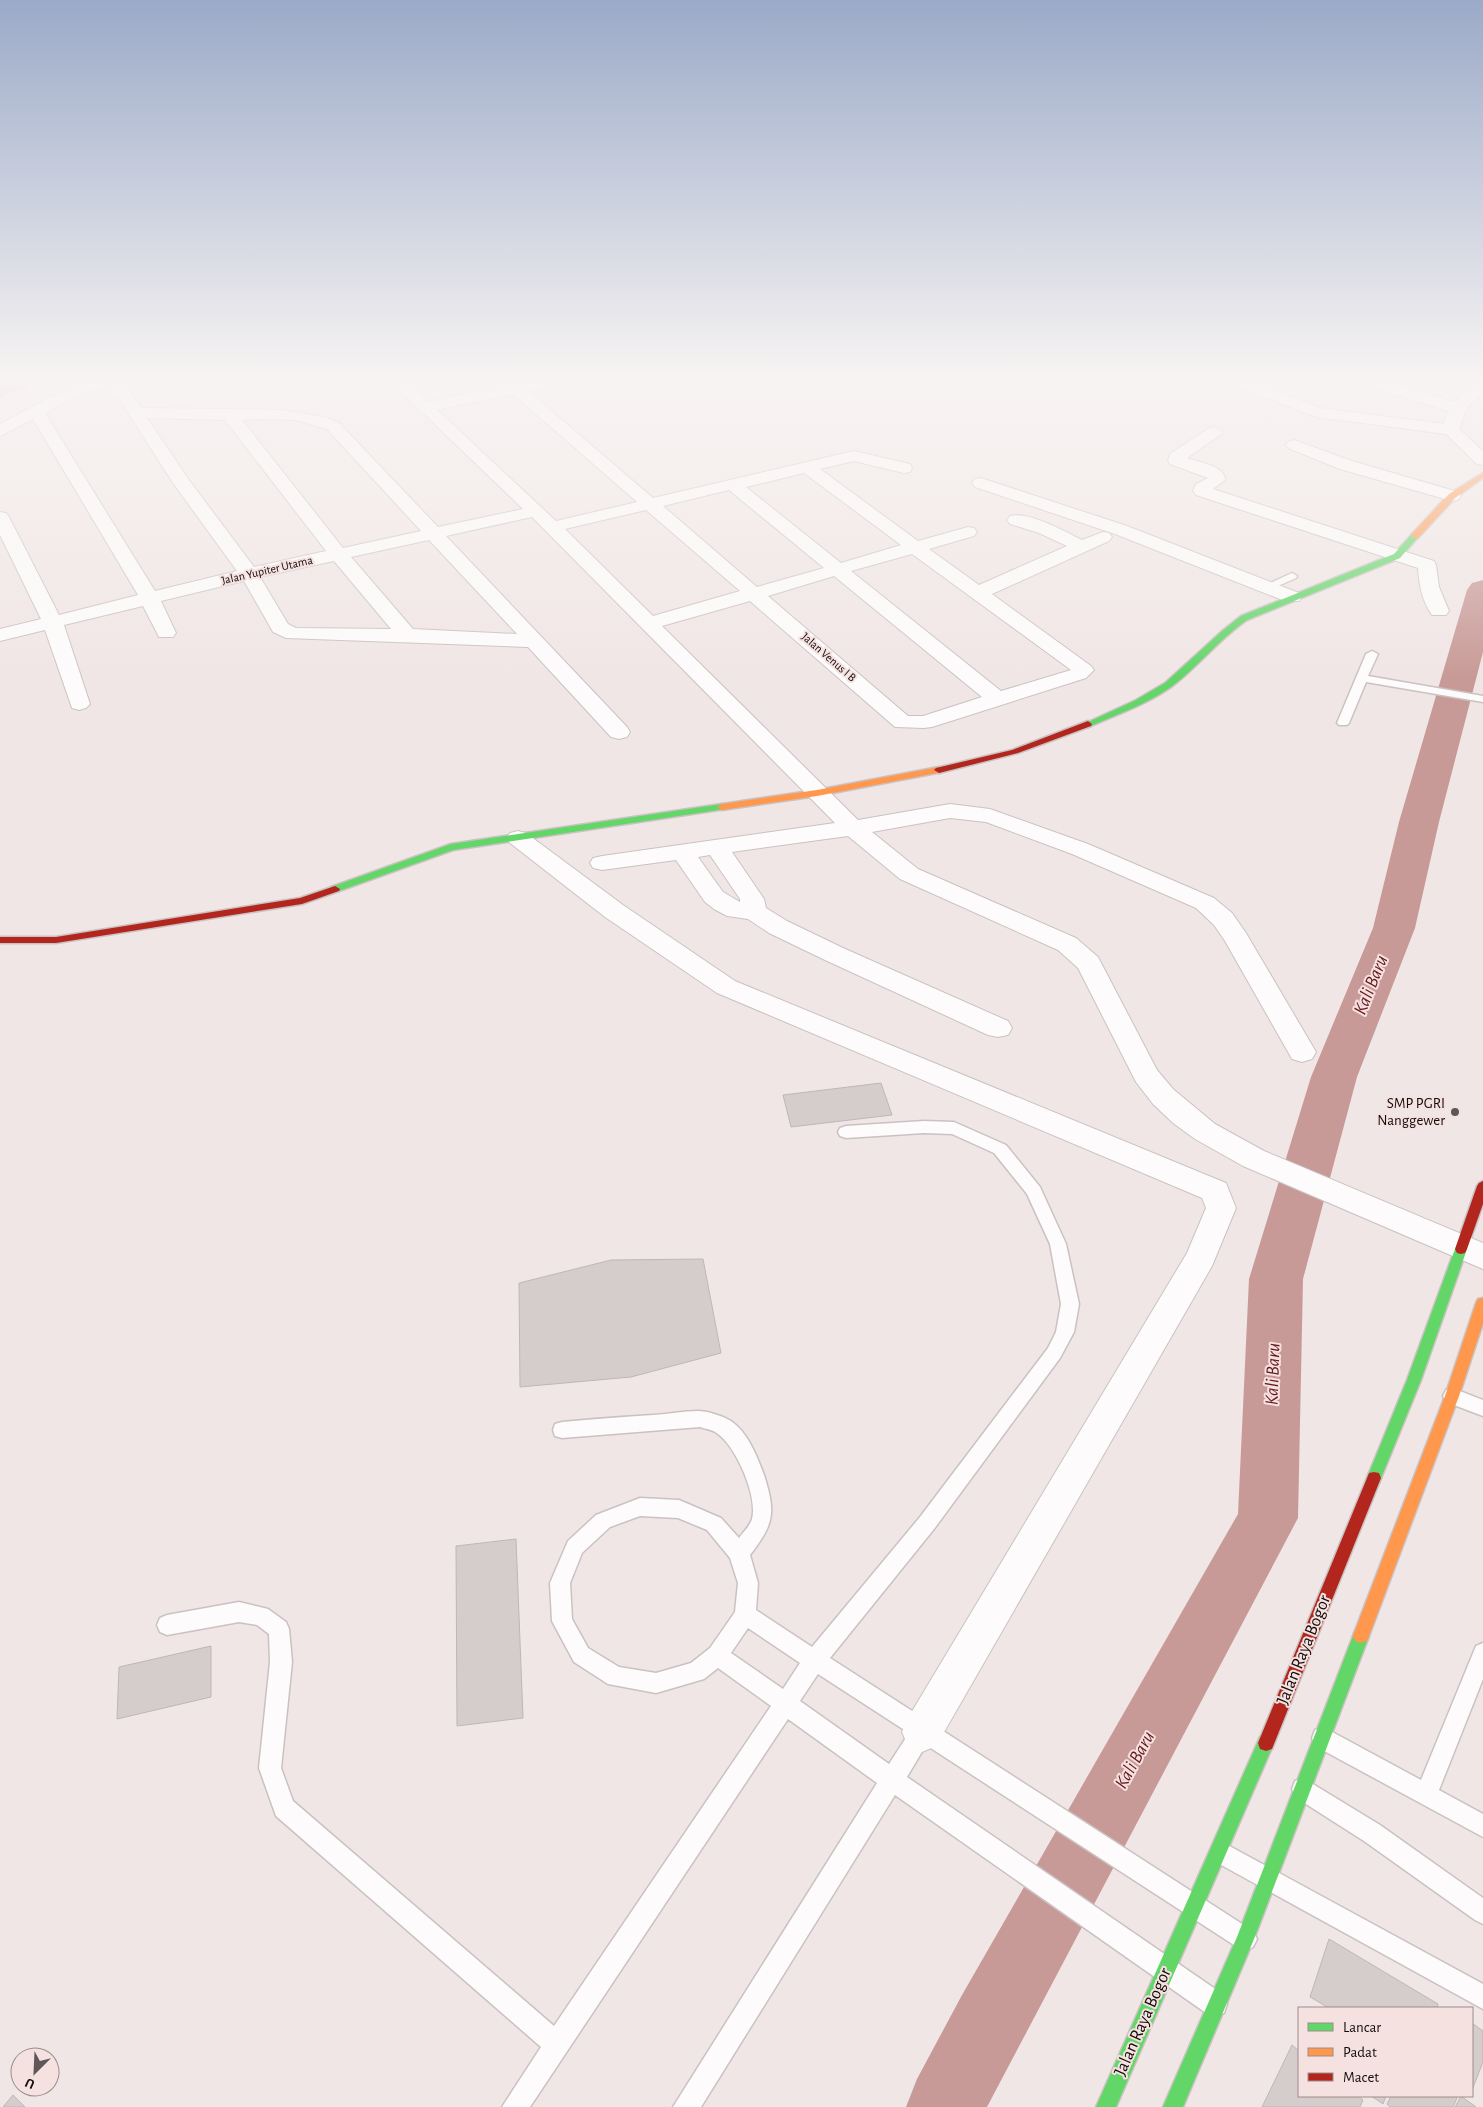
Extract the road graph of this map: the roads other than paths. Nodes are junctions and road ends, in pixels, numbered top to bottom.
1 (79, 481) edge
2 (181, 481) edge
3 (282, 481) edge
4 (384, 481) edge
5 (505, 481) edge
6 (622, 481) edge
7 (743, 481) edge
8 (827, 481) edge
9 (1214, 481) edge
10 (1402, 481) edge
11 (1474, 481) edge
12 (981, 483) dead end
13 (732, 484) junction
14 (1452, 496) junction
15 (648, 504) junction
16 (536, 510) junction
17 (0, 518) edge
18 (1016, 520) dead end
19 (552, 527) junction
20 (968, 532) dead end
21 (432, 533) junction
22 (1103, 537) dead end
23 (1080, 546) junction
24 (916, 548) junction
25 (338, 554) junction
26 (1397, 556) junction
27 (837, 569) junction
28 (249, 574) junction
29 (1292, 576) dead end
30 (1268, 587) junction
31 (980, 592) junction
32 (754, 593) junction
33 (1292, 597) junction
34 (150, 599) junction
35 (1439, 611) dead end
36 (53, 623) junction
37 (651, 623) junction
38 (166, 633) dead end
39 (407, 635) junction
40 (0, 636) edge
41 (535, 640) junction
42 (1372, 654) dead end
43 (1362, 678) junction
44 (996, 699) junction
45 (1483, 699) edge
46 (79, 704) dead end
47 (1343, 723) dead end
48 (619, 732) dead end
49 (816, 793) junction
50 (853, 828) junction
51 (518, 838) junction
52 (716, 847) junction
53 (682, 852) junction
54 (602, 863) dead end
55 (754, 912) junction
56 (0, 940) edge
57 (998, 1028) dead end
58 (1302, 1052) dead end
59 (846, 1132) dead end
60 (1483, 1186) edge
61 (1472, 1252) edge
62 (1483, 1303) edge
63 (1452, 1396) junction
64 (1483, 1408) edge
65 (562, 1430) dead end
66 (739, 1553) junction
67 (745, 1615) junction
68 (167, 1626) dead end
69 (1483, 1653) edge
70 (717, 1655) junction
71 (814, 1661) junction
72 (786, 1704) junction
73 (1323, 1738) junction
74 (934, 1740) junction
75 (891, 1779) junction
76 (1303, 1789) junction
77 (1426, 1794) junction
78 (1483, 1826) edge
79 (1221, 1852) junction
80 (1268, 1880) junction
81 (1196, 1907) junction
82 (1483, 1912) edge
83 (1244, 1938) junction
84 (1165, 1970) junction
85 (1483, 1997) edge
86 (1215, 2004) junction
87 (557, 2045) junction
88 (515, 2107) edge
89 (686, 2107) edge
90 (1106, 2107) edge
91 (1173, 2107) edge

1 - 34 street
2 - 28 street
3 - 25 street
4 - 21 street
5 - 16 street
6 - 15 street, Jalan Venus I B
7 - 13 street
8 - 24 street
9 - 26 street
10 - 14 street
11 - 14 main road
12 - 30 street
13 - 15 street
13 - 27 street
14 - 26 main road
15 - 19 street
15 - 32 street, Jalan Venus I B
16 - 19 street
16 - 21 street, Jalan Yupiter Utama
17 - 36 street
18 - 23 street
19 - 37 street
20 - 24 street
21 - 25 street, Jalan Yupiter Utama
21 - 41 street
22 - 23 street
23 - 31 street
24 - 27 street
24 - 31 street
25 - 28 street, Jalan Yupiter Utama
25 - 39 street
26 - 33 main road
26 - 35 street
27 - 32 street
27 - 44 street
28 - 34 street, Jalan Yupiter Utama
28 - 39 street
29 - 30 lane
30 - 33 street
31 - 44 street
32 - 37 street
32 - 44 street, Jalan Venus I B
33 - 49 main road
34 - 36 street, Jalan Yupiter Utama
34 - 38 street
36 - 40 street, Jalan Yupiter Utama
36 - 46 street
37 - 49 street
39 - 41 street
41 - 48 street
42 - 43 lane
43 - 45 lane
43 - 47 lane
49 - 50 street
49 - 51 main road
50 - 52 street
50 - 58 street
50 - 61 street
51 - 56 main road
51 - 74 street
52 - 53 street
52 - 55 street
53 - 54 street
53 - 55 street
55 - 57 street
59 - 71 lane
60 - 61 main road, Jalan Raya Bogor
61 - 79 main road, Jalan Raya Bogor
62 - 63 main road
63 - 64 lane
63 - 73 main road
65 - 66 lane
66 - 67 lane
66 - 70 lane
67 - 70 lane
67 - 71 lane
68 - 87 lane
69 - 77 lane
70 - 72 lane
71 - 72 lane
71 - 74 lane
72 - 75 lane
72 - 87 lane
73 - 76 main road
73 - 77 lane
74 - 75 lane
74 - 81 lane
75 - 84 lane
75 - 89 lane
76 - 80 main road
76 - 82 lane
77 - 78 lane
79 - 80 lane
79 - 81 main road, Jalan Raya Bogor
80 - 83 main road
80 - 85 lane
81 - 83 lane
81 - 84 main road, Jalan Raya Bogor
83 - 86 main road
84 - 86 lane
84 - 90 main road, Jalan Raya Bogor
86 - 91 main road
87 - 88 lane

